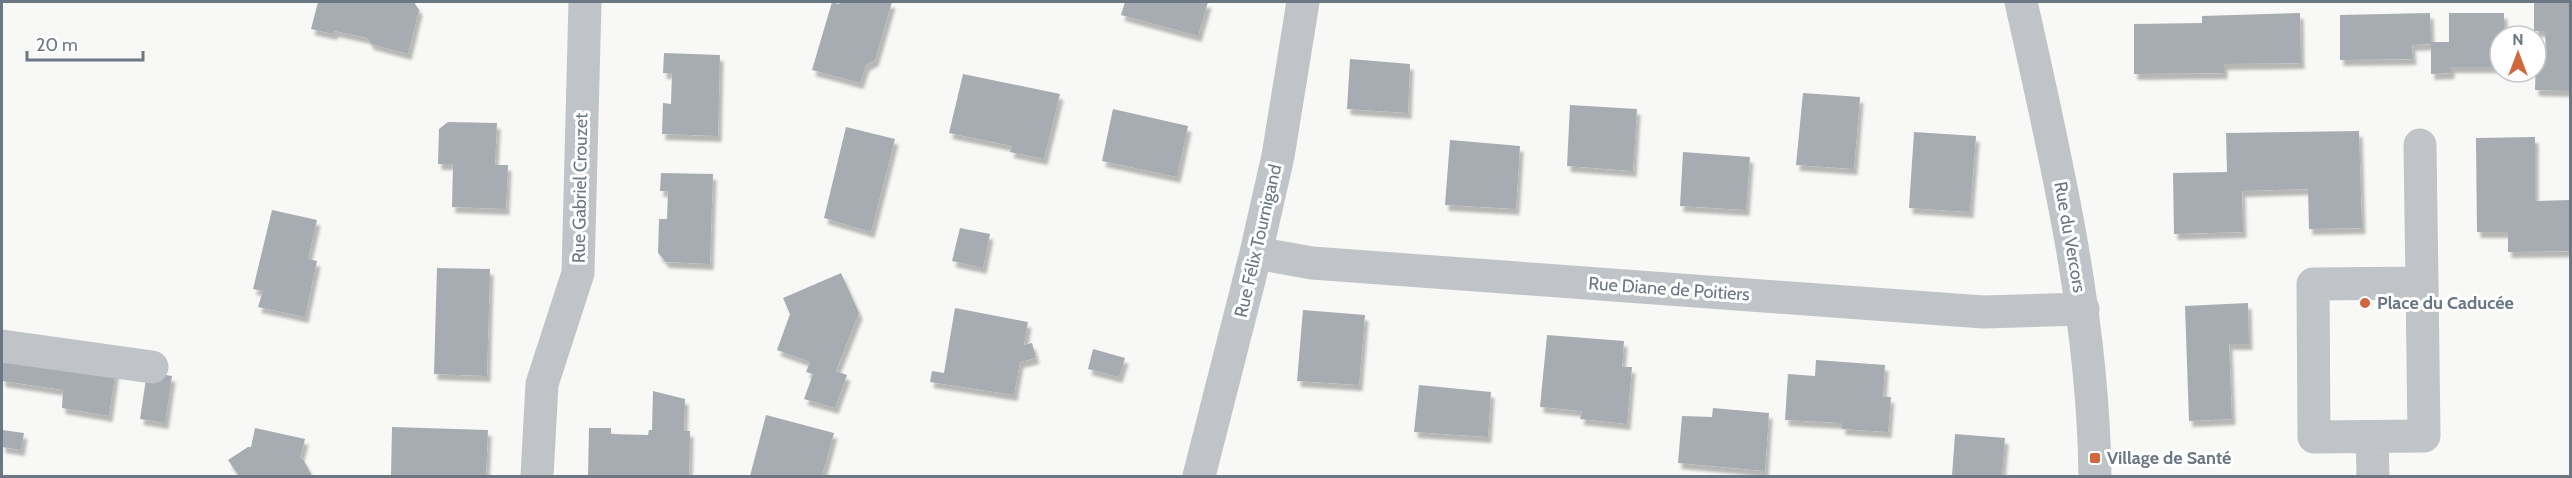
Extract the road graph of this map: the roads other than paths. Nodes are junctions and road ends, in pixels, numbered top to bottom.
1 (585, 2) edge
2 (1303, 2) edge
3 (2021, 2) edge
4 (2420, 145) dead end
5 (1256, 254) junction
6 (2422, 283) junction
7 (2083, 309) junction
8 (2, 346) edge
9 (152, 368) dead end
10 (2372, 437) junction
11 (537, 477) edge
12 (1199, 477) edge
13 (2095, 477) edge
14 (2373, 477) edge

1 - 11 street, Rue Gabriel Crouzet
2 - 5 street, Rue Félix Tournigand
3 - 7 street, Rue du Vercors
4 - 6 street
5 - 7 street, Rue Diane de Poitiers
5 - 12 street, Rue Félix Tournigand
6 - 10 street
6 - 10 street
7 - 13 street, Rue du Vercors
8 - 9 street
10 - 14 street

